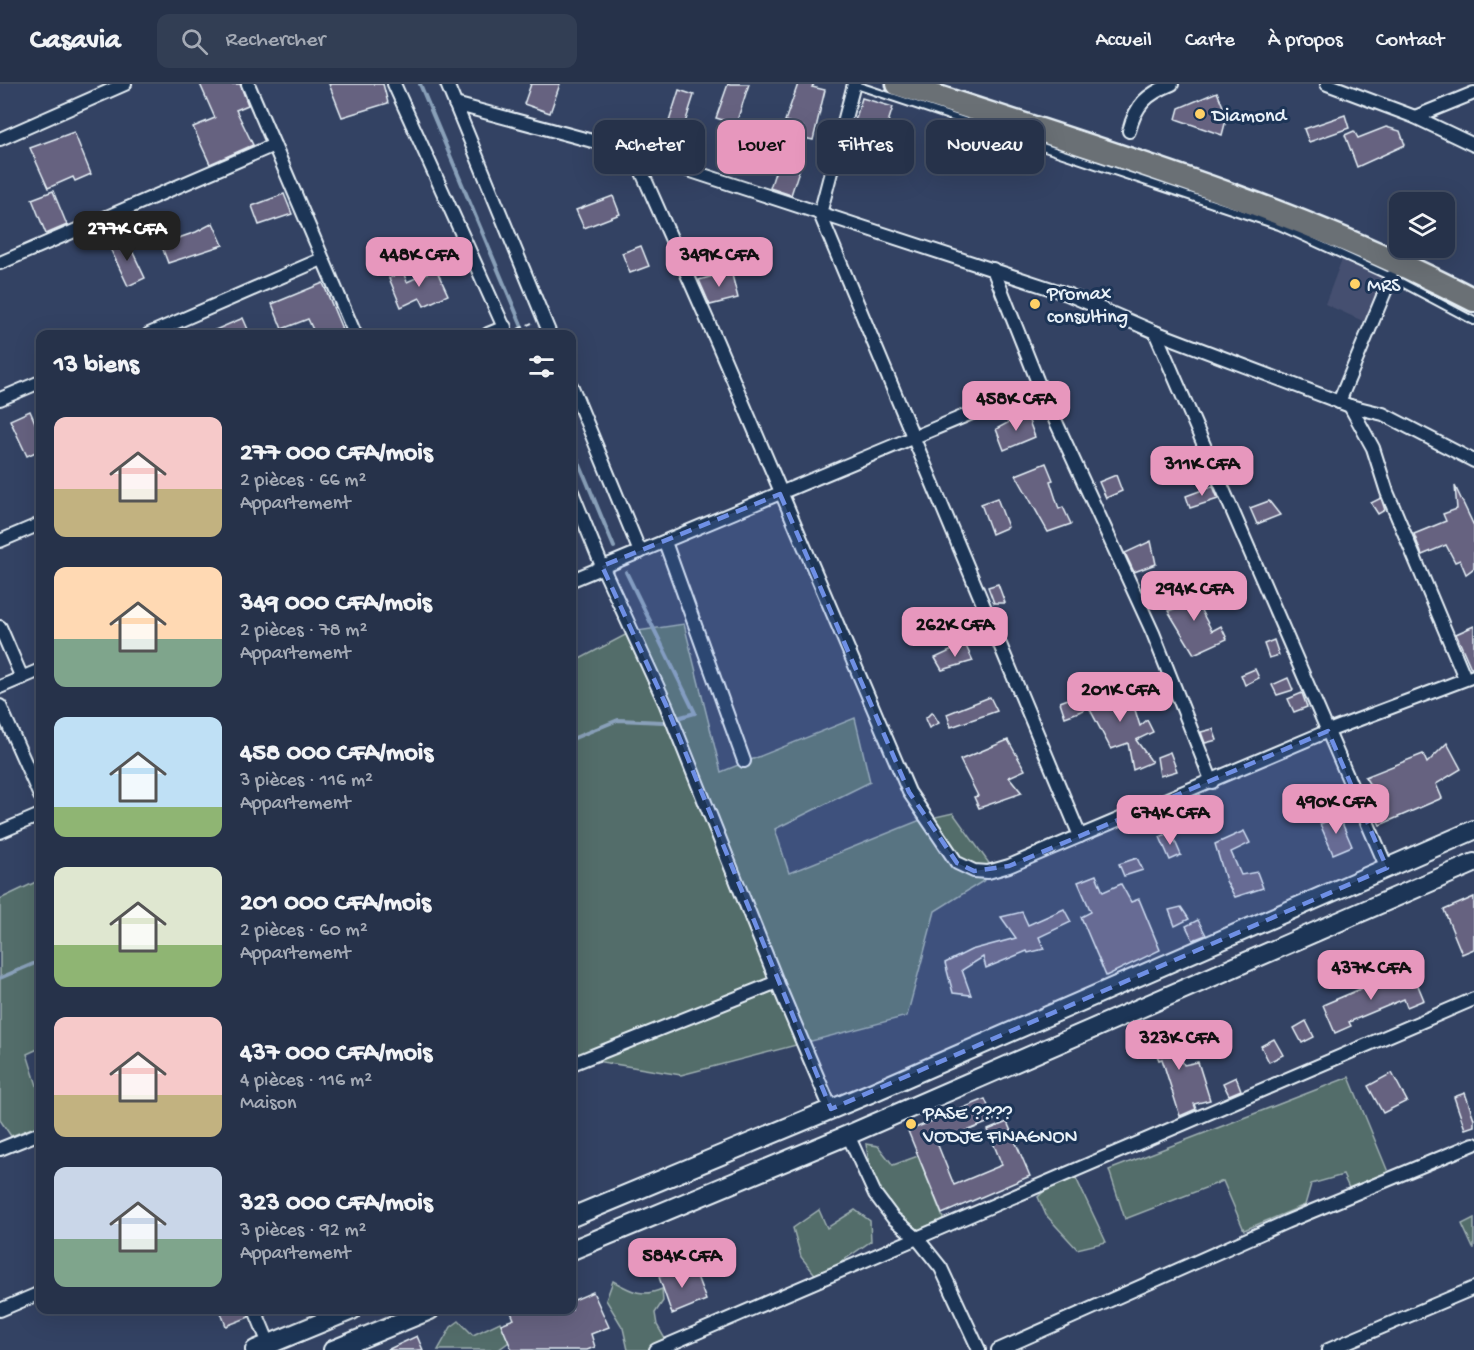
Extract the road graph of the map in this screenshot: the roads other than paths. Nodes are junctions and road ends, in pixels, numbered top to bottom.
1 (124, 84) edge
2 (248, 84) edge
3 (394, 84) edge
4 (447, 84) edge
5 (853, 84) edge
6 (898, 84) edge
7 (1172, 84) edge
8 (1328, 84) edge
9 (1474, 93) edge
10 (455, 104) junction
11 (1415, 117) junction
12 (1129, 131) dead end
13 (0, 139) edge
14 (594, 141) edge
15 (274, 145) junction
16 (1474, 145) edge
17 (643, 174) edge
18 (699, 174) edge
19 (820, 214) junction
20 (322, 259) junction
21 (0, 264) edge
22 (993, 269) junction
23 (1391, 277) junction
24 (1474, 300) edge
25 (1474, 321) edge
26 (158, 330) edge
27 (353, 330) edge
28 (509, 330) edge
29 (548, 330) edge
30 (1155, 332) junction
31 (36, 383) edge
32 (1039, 385) junction
33 (576, 397) edge
34 (0, 399) edge
35 (1344, 404) junction
36 (913, 439) junction
37 (1474, 461) edge
38 (780, 494) junction
39 (576, 502) edge
40 (36, 526) edge
41 (0, 541) edge
42 (665, 542) junction
43 (640, 552) junction
44 (602, 566) junction
45 (576, 578) edge
46 (0, 627) edge
47 (36, 672) edge
48 (1469, 677) edge
49 (22, 678) junction
50 (0, 687) edge
51 (0, 706) edge
52 (1328, 731) junction
53 (744, 761) dead end
54 (1212, 782) junction
55 (36, 787) edge
56 (36, 817) edge
57 (1474, 830) edge
58 (0, 832) edge
59 (1080, 836) junction
60 (1474, 863) edge
61 (1387, 868) junction
62 (777, 982) junction
63 (1474, 999) edge
64 (576, 1062) edge
65 (831, 1109) junction
66 (36, 1135) edge
67 (848, 1135) junction
68 (1474, 1144) edge
69 (0, 1149) edge
70 (576, 1215) edge
71 (917, 1238) junction
72 (576, 1248) edge
73 (1474, 1288) edge
74 (36, 1295) edge
75 (0, 1310) edge
76 (256, 1314) edge
77 (342, 1314) edge
78 (420, 1314) edge
79 (262, 1347) edge
80 (333, 1350) edge
81 (656, 1350) edge
82 (979, 1350) edge
83 (998, 1350) edge
84 (1328, 1350) edge

1 - 13 street
2 - 15 street
3 - 28 street
4 - 10 street
5 - 19 street
5 - 23 lane
6 - 24 highway
7 - 12 street
8 - 11 street
9 - 11 street
10 - 14 street
10 - 29 street
11 - 16 street
15 - 20 street
15 - 21 street
17 - 38 street
18 - 19 street
19 - 22 street
19 - 36 street
20 - 26 street
20 - 27 street
22 - 30 street
22 - 32 street
23 - 25 lane
23 - 35 street
30 - 35 street
30 - 52 street
31 - 34 street
32 - 36 street
32 - 54 street
33 - 43 street
35 - 37 street
35 - 48 street
36 - 38 street
36 - 59 street
38 - 42 street
38 - 59 street
39 - 44 street
40 - 41 street
42 - 43 street
42 - 53 street
43 - 44 street
44 - 45 street
44 - 62 street
46 - 49 street
47 - 49 street
48 - 52 street
49 - 50 street
51 - 55 street
52 - 54 street
52 - 61 street
54 - 59 street
56 - 58 street
57 - 61 street
60 - 67 street
61 - 65 street
62 - 64 street
62 - 65 street
63 - 71 street
65 - 70 street
66 - 69 street
67 - 71 street
67 - 72 street
68 - 83 street
71 - 81 street
71 - 82 street
73 - 84 street
74 - 75 street
76 - 79 street
77 - 79 street
78 - 80 street

